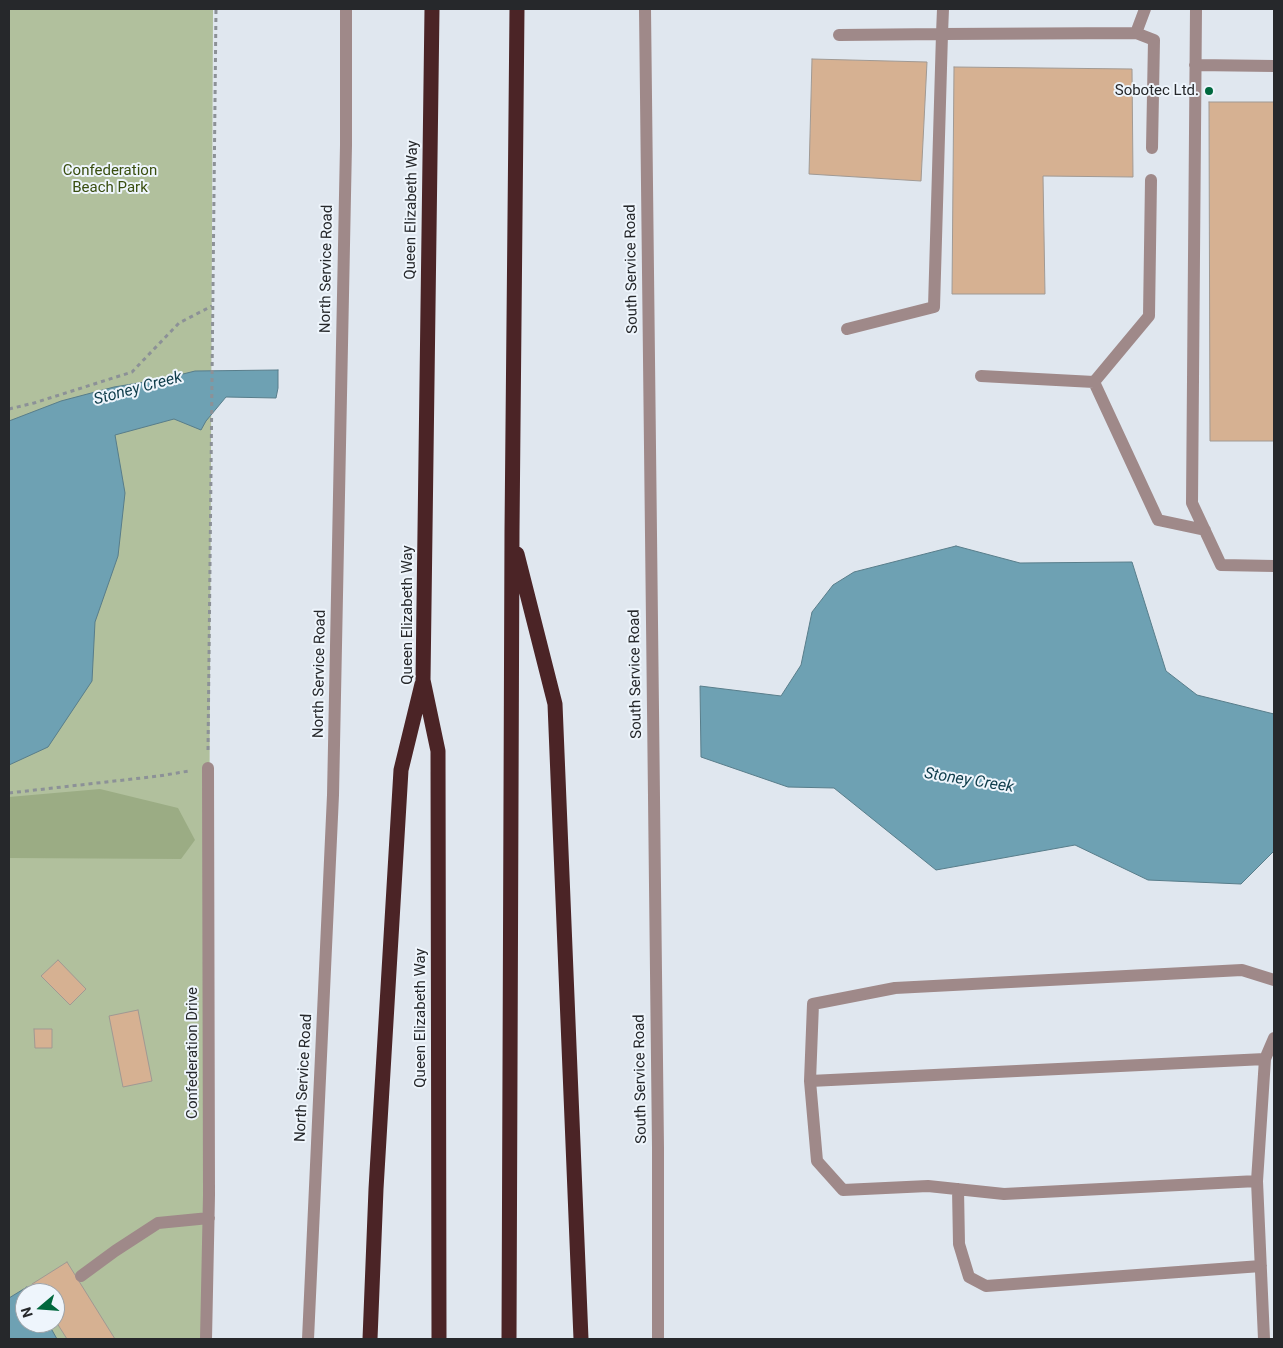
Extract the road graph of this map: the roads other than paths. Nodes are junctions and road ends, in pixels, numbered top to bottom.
1 (346, 9) edge
2 (432, 9) edge
3 (517, 9) edge
4 (645, 9) edge
5 (943, 9) edge
6 (1145, 9) edge
7 (1196, 9) edge
8 (1136, 33) junction
9 (942, 34) junction
10 (839, 35) dead end
11 (1195, 65) junction
12 (1274, 66) edge
13 (1152, 148) dead end
14 (1151, 180) dead end
15 (847, 329) dead end
16 (981, 376) dead end
17 (1094, 382) junction
18 (512, 530) junction
19 (1205, 530) junction
20 (1274, 566) edge
21 (423, 680) junction
22 (208, 768) road end
23 (1274, 980) edge
24 (1274, 1038) edge
25 (1264, 1059) junction
26 (810, 1081) junction
27 (1257, 1181) junction
28 (958, 1189) junction
29 (209, 1218) junction
30 (1261, 1266) junction
31 (81, 1276) dead end
32 (206, 1339) edge
33 (308, 1339) edge
34 (370, 1339) edge
35 (439, 1339) edge
36 (509, 1339) edge
37 (581, 1339) edge
38 (658, 1339) edge
39 (1264, 1339) edge

1 - 33 street, North Service Road
2 - 21 highway, Queen Elizabeth Way
3 - 18 highway
4 - 38 street, South Service Road
5 - 9 street
6 - 8 street
7 - 11 street
8 - 9 street
8 - 13 street
9 - 10 street
9 - 15 street
11 - 12 street
11 - 19 street
14 - 17 street
16 - 17 street
17 - 19 street
18 - 36 highway
18 - 37 highway
19 - 20 street
21 - 34 highway
21 - 35 highway, Queen Elizabeth Way
22 - 29 street, Confederation Drive
23 - 26 street
24 - 25 street
25 - 26 street
25 - 27 street
26 - 28 street
27 - 28 street
27 - 30 street
28 - 30 street
29 - 31 street
29 - 32 street, Confederation Drive
30 - 39 street

